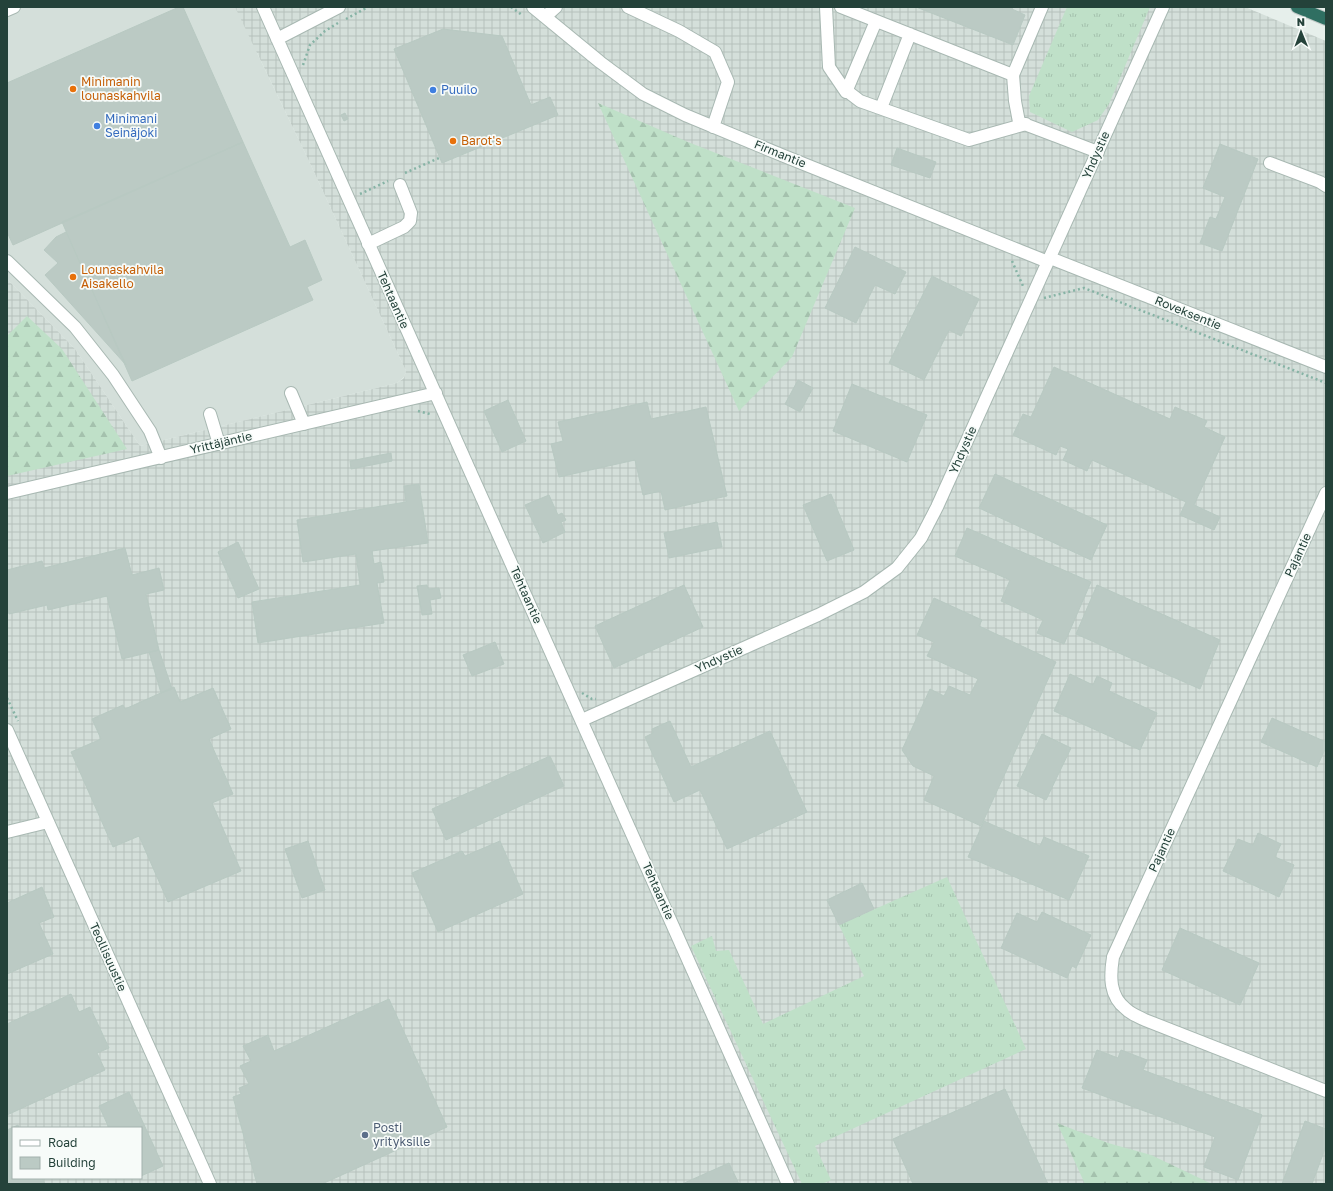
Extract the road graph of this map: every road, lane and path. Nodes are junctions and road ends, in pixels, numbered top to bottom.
1 (14, 7) edge
2 (263, 7) edge
3 (339, 7) edge
4 (368, 7) edge
5 (534, 7) edge
6 (556, 7) edge
7 (628, 7) edge
8 (826, 7) edge
9 (841, 7) edge
10 (1042, 7) edge
11 (1163, 7) edge
12 (1297, 7) edge
13 (7, 10) edge
14 (546, 16) junction
15 (1326, 19) edge
16 (876, 21) junction
17 (910, 34) junction
18 (277, 39) junction
19 (291, 72) junction
20 (1013, 75) junction
21 (846, 92) junction
22 (881, 108) junction
23 (1026, 124) junction
24 (713, 127) junction
25 (1098, 152) junction
26 (1270, 164) dead end
27 (400, 185) dead end
28 (1326, 186) edge
29 (368, 244) junction
30 (1049, 260) junction
31 (7, 261) edge
32 (1326, 367) edge
33 (291, 393) dead end
34 (436, 393) junction
35 (210, 414) dead end
36 (304, 424) junction
37 (219, 444) junction
38 (161, 458) junction
39 (7, 494) edge
40 (1326, 494) edge
41 (570, 694) junction
42 (617, 704) junction
43 (582, 720) junction
44 (7, 730) edge
45 (48, 822) junction
46 (7, 832) edge
47 (1326, 1091) edge
48 (210, 1184) edge
49 (788, 1184) edge

1 - 13 street
2 - 18 street, Tehtaantie
3 - 18 street
4 - 19 path
5 - 14 street, Firmantie
6 - 14 street
7 - 24 street
8 - 21 street
9 - 16 street
10 - 20 street
11 - 25 street, Yhdystie
12 - 15 highway
14 - 24 street, Firmantie
16 - 17 street
16 - 21 street
17 - 20 street
17 - 22 street
18 - 19 street, Tehtaantie
19 - 29 street, Tehtaantie
20 - 23 street
21 - 22 street
22 - 23 street
23 - 25 street
24 - 30 street, Firmantie
25 - 30 street, Yhdystie
26 - 28 street
27 - 29 street
29 - 34 street, Tehtaantie
30 - 32 street, Roveksentie
30 - 42 street, Yhdystie
31 - 38 street
33 - 36 street
34 - 36 street, Yrittäjäntie
34 - 41 street, Tehtaantie
35 - 37 street
36 - 37 street, Yrittäjäntie
37 - 38 street, Yrittäjäntie
38 - 39 street, Yrittäjäntie
40 - 47 street, Pajantie
41 - 42 path
41 - 43 street, Tehtaantie
42 - 43 street, Yhdystie
43 - 49 street, Tehtaantie
44 - 45 street, Teollisuustie
45 - 46 street
45 - 48 street, Teollisuustie

